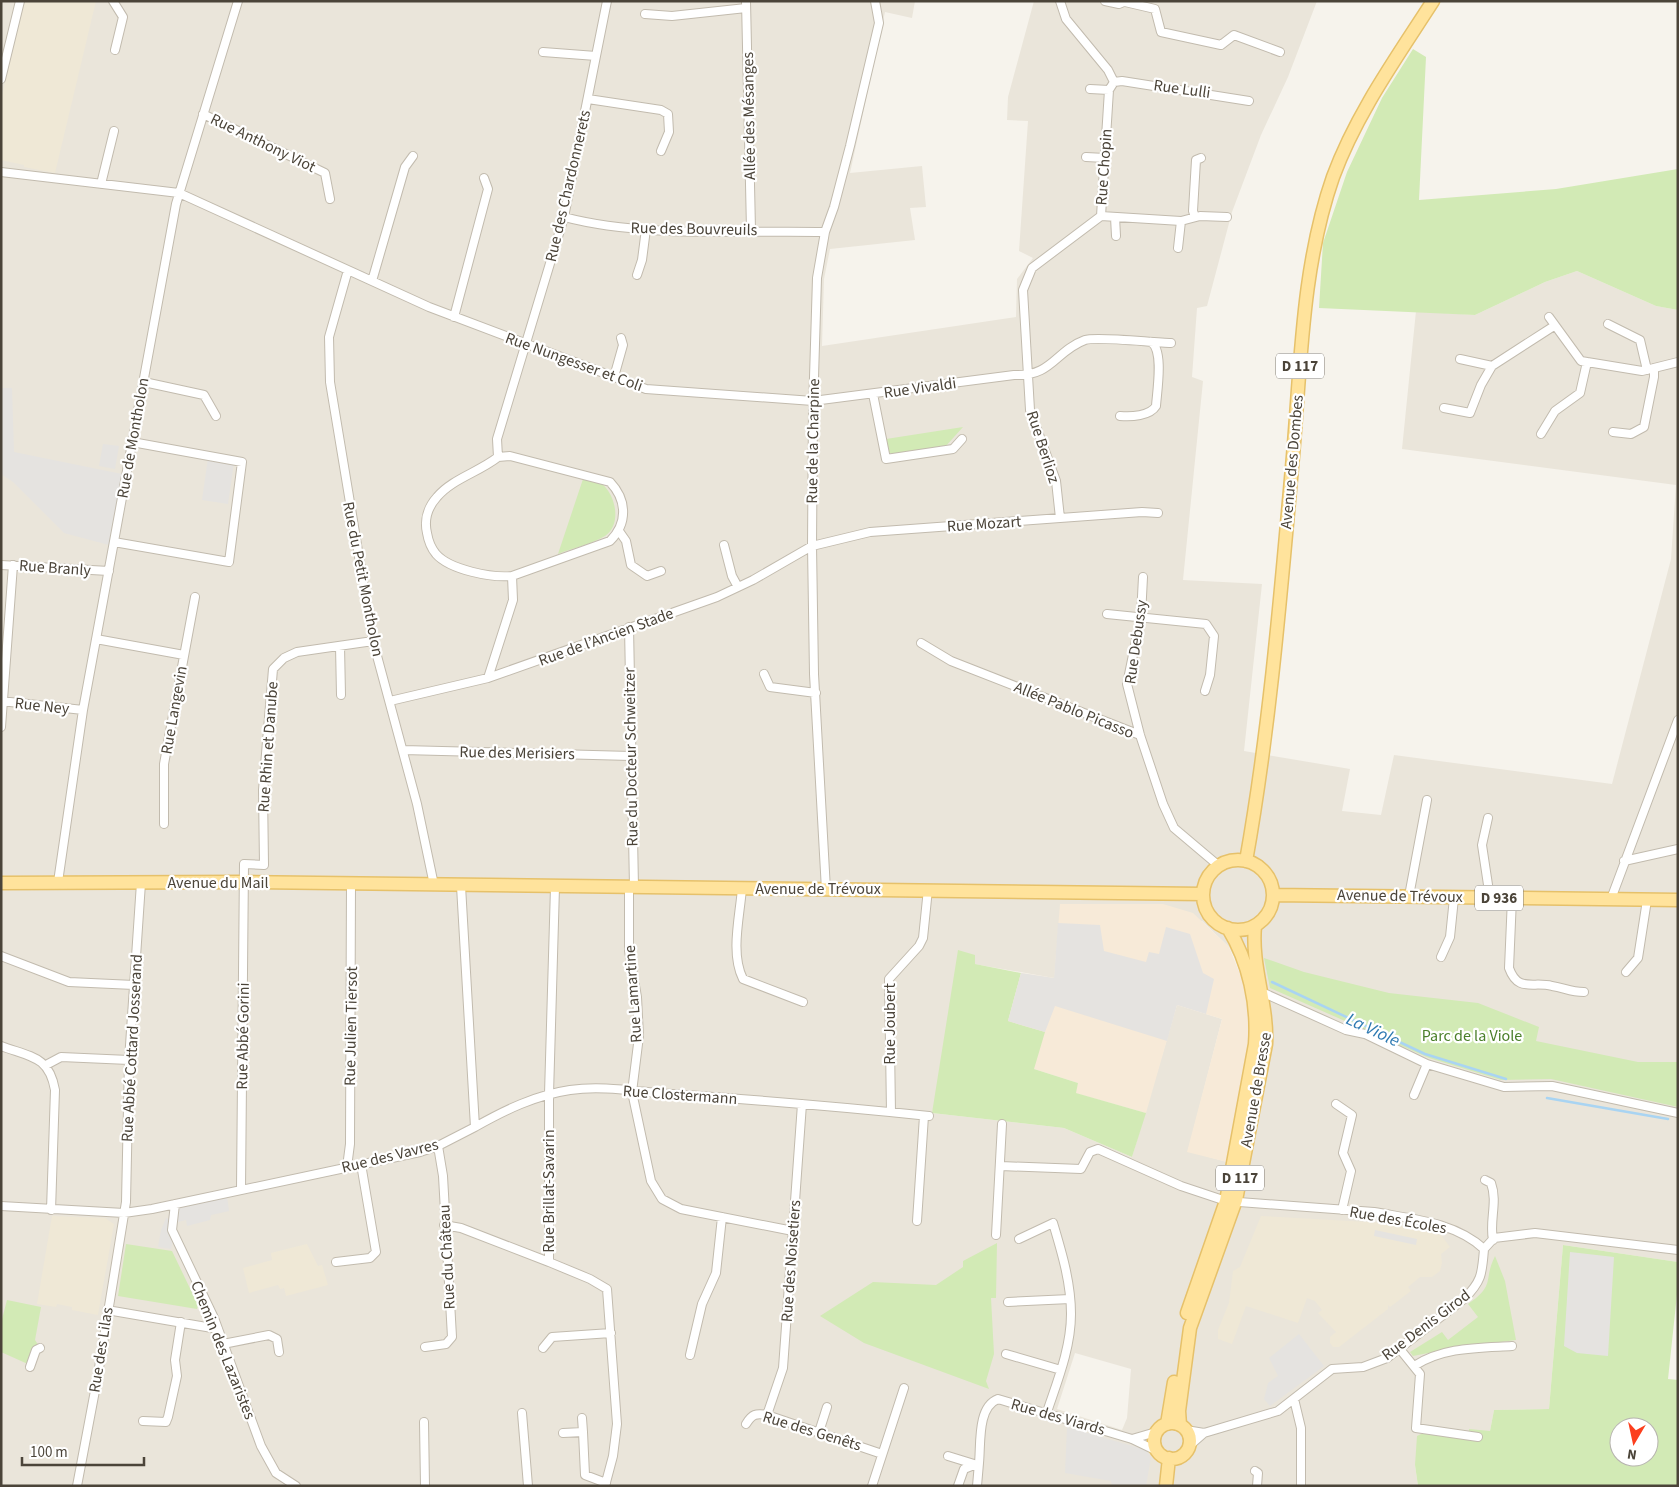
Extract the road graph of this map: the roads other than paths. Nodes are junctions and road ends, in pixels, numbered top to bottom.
1 (20, 1) edge
2 (113, 1) edge
3 (238, 1) edge
4 (607, 1) edge
5 (876, 1) edge
6 (1060, 1) edge
7 (1105, 1) edge
8 (1126, 1) edge
9 (1433, 1) edge
10 (746, 4) edge
11 (645, 14) dead end
12 (115, 50) dead end
13 (543, 52) dead end
14 (1280, 52) dead end
15 (596, 56) junction
16 (1, 79) edge
17 (1114, 82) junction
18 (1090, 89) dead end
19 (1109, 90) junction
20 (588, 98) junction
21 (1249, 101) dead end
22 (203, 114) junction
23 (114, 131) dead end
24 (661, 151) dead end
25 (413, 156) dead end
26 (1086, 157) dead end
27 (1105, 158) junction
28 (1201, 158) dead end
29 (1, 172) edge
30 (484, 178) dead end
31 (101, 184) junction
32 (179, 193) junction
33 (330, 199) dead end
34 (1101, 216) junction
35 (1115, 217) junction
36 (1195, 217) junction
37 (1227, 217) dead end
38 (564, 218) junction
39 (1181, 221) junction
40 (646, 229) junction
41 (751, 230) junction
42 (824, 232) junction
43 (1116, 236) dead end
44 (1178, 248) dead end
45 (348, 270) junction
46 (637, 275) dead end
47 (372, 281) junction
48 (454, 316) junction
49 (1549, 317) dead end
50 (1608, 324) dead end
51 (1554, 326) junction
52 (621, 338) dead end
53 (1151, 342) junction
54 (1171, 343) dead end
55 (527, 345) junction
56 (1460, 359) dead end
57 (1587, 362) junction
58 (1678, 362) edge
59 (1492, 366) junction
60 (1650, 369) junction
61 (1026, 376) junction
62 (614, 377) junction
63 (144, 382) junction
64 (873, 394) junction
65 (813, 402) junction
66 (1444, 408) dead end
67 (216, 416) dead end
68 (1120, 416) dead end
69 (1613, 432) dead end
70 (1541, 434) dead end
71 (962, 439) dead end
72 (132, 442) junction
73 (498, 457) junction
74 (1158, 513) dead end
75 (1060, 518) junction
76 (619, 531) junction
77 (114, 542) junction
78 (724, 544) dead end
79 (812, 546) junction
80 (1, 565) edge
81 (13, 566) junction
82 (108, 571) junction
83 (661, 571) dead end
84 (512, 576) junction
85 (1143, 577) dead end
86 (738, 587) junction
87 (195, 597) dead end
88 (1106, 614) dead end
89 (1142, 616) junction
90 (629, 627) junction
91 (96, 639) junction
92 (373, 641) junction
93 (921, 643) dead end
94 (340, 646) junction
95 (184, 655) junction
96 (764, 674) dead end
97 (488, 678) junction
98 (1205, 691) dead end
99 (816, 693) junction
100 (341, 695) dead end
101 (390, 701) junction
102 (2, 702) edge
103 (83, 710) junction
104 (1678, 720) edge
105 (1, 727) edge
106 (1140, 735) junction
107 (403, 750) junction
108 (631, 756) junction
109 (1427, 800) dead end
110 (1488, 818) dead end
111 (164, 824) dead end
112 (1678, 849) edge
113 (1246, 861) junction
114 (1624, 861) junction
115 (1219, 866) junction
116 (1, 882) edge
117 (58, 882) junction
118 (244, 882) junction
119 (141, 883) junction
120 (351, 883) junction
121 (434, 885) junction
122 (461, 886) junction
123 (555, 887) junction
124 (631, 887) junction
125 (742, 888) junction
126 (826, 890) junction
127 (928, 890) junction
128 (1203, 894) junction
129 (1273, 895) junction
130 (1409, 896) junction
131 (1454, 898) junction
132 (1490, 898) junction
133 (1512, 898) junction
134 (1610, 899) junction
135 (1647, 900) junction
136 (1678, 900) edge
137 (1255, 926) junction
138 (1228, 928) junction
139 (1, 956) edge
140 (1440, 957) dead end
141 (1626, 972) dead end
142 (134, 985) junction
143 (1584, 992) dead end
144 (1257, 994) junction
145 (803, 1002) dead end
146 (1, 1046) edge
147 (129, 1060) junction
148 (1427, 1064) junction
149 (46, 1065) junction
150 (632, 1092) junction
151 (549, 1094) junction
152 (1414, 1095) dead end
153 (802, 1104) junction
154 (1336, 1104) dead end
155 (891, 1112) junction
156 (1678, 1113) edge
157 (1002, 1124) dead end
158 (475, 1127) junction
159 (438, 1146) junction
160 (361, 1164) junction
161 (1001, 1166) junction
162 (346, 1167) junction
163 (1485, 1180) dead end
164 (241, 1190) junction
165 (1231, 1201) junction
166 (175, 1204) junction
167 (1, 1206) edge
168 (52, 1210) junction
169 (1342, 1210) junction
170 (124, 1213) junction
171 (722, 1217) junction
172 (917, 1221) dead end
173 (444, 1225) junction
174 (793, 1231) junction
175 (996, 1235) dead end
176 (1019, 1239) dead end
177 (1492, 1240) junction
178 (1484, 1249) junction
179 (1678, 1250) edge
180 (336, 1262) dead end
181 (549, 1262) junction
182 (1070, 1299) junction
183 (1008, 1302) dead end
184 (107, 1310) junction
185 (181, 1322) junction
186 (218, 1329) junction
187 (611, 1333) junction
188 (223, 1344) junction
189 (1512, 1346) dead end
190 (425, 1347) dead end
191 (40, 1348) dead end
192 (543, 1348) dead end
193 (1399, 1348) junction
194 (279, 1352) dead end
195 (1006, 1354) dead end
196 (690, 1355) dead end
197 (1414, 1366) junction
198 (30, 1367) dead end
199 (1060, 1370) junction
200 (904, 1388) dead end
201 (1294, 1399) junction
202 (827, 1407) dead end
203 (1047, 1412) junction
204 (522, 1413) dead end
205 (767, 1415) junction
206 (582, 1418) dead end
207 (143, 1422) dead end
208 (424, 1422) dead end
209 (746, 1424) dead end
210 (1167, 1424) junction
211 (1183, 1428) junction
212 (582, 1432) junction
213 (819, 1432) junction
214 (1156, 1432) junction
215 (563, 1433) dead end
216 (1204, 1433) junction
217 (1478, 1437) dead end
218 (1132, 1439) junction
219 (1188, 1447) junction
220 (882, 1454) junction
221 (1164, 1455) junction
222 (948, 1456) dead end
223 (976, 1464) junction
224 (1255, 1471) dead end
225 (605, 1484) edge
226 (77, 1486) edge
227 (296, 1486) edge
228 (425, 1486) edge
229 (528, 1486) edge
230 (872, 1486) edge
231 (958, 1486) edge
232 (977, 1486) edge
233 (1166, 1486) edge
234 (1257, 1486) edge
235 (1300, 1486) edge

1 - 16 street
2 - 12 street
3 - 22 street, Rue de Montholon
4 - 15 street, Rue des Chardonnerets
5 - 42 street, Rue de la Charpine
6 - 17 street
7 - 8 street
8 - 14 street
9 - 113 main road, Avenue des Dombes / D 117
10 - 11 street
10 - 41 street, Allée des Mésanges
13 - 15 street
15 - 20 street, Rue des Chardonnerets
17 - 19 street, Rue Chopin
17 - 21 street, Rue Lulli
18 - 19 street
19 - 27 street, Rue Chopin
20 - 24 street
20 - 38 street, Rue des Chardonnerets
22 - 32 street, Rue de Montholon
22 - 33 street, Rue Anthony Viot
23 - 31 street
25 - 47 street
26 - 27 street
27 - 34 street, Rue Chopin
28 - 36 street
29 - 31 street, Rue Nungesser et Coli
30 - 48 street
31 - 32 street, Rue Nungesser et Coli
32 - 45 street, Rue Nungesser et Coli
32 - 63 street, Rue de Montholon
34 - 35 street
34 - 61 street, Rue Chopin
35 - 39 street
35 - 43 street
36 - 37 street
36 - 39 street
38 - 40 street, Rue des Bouvreuils
38 - 55 street, Rue des Chardonnerets
39 - 44 street
40 - 41 street, Rue des Bouvreuils
40 - 46 street
41 - 42 street, Rue des Bouvreuils
42 - 65 street, Rue de la Charpine
45 - 47 street, Rue Nungesser et Coli
45 - 92 street, Rue du Petit Montholon
47 - 48 street, Rue Nungesser et Coli
48 - 55 street, Rue Nungesser et Coli
49 - 51 street
50 - 60 street
51 - 57 street
51 - 59 street
52 - 62 street
53 - 54 street
53 - 61 street
53 - 68 street
55 - 62 street, Rue Nungesser et Coli
55 - 73 street, Rue des Chardonnerets
56 - 59 street
57 - 60 street
57 - 70 street
58 - 60 street
59 - 66 street
60 - 69 street
61 - 64 street, Rue Vivaldi
61 - 75 street, Rue Berlioz
62 - 65 street, Rue Nungesser et Coli
63 - 67 street
63 - 72 street, Rue de Montholon
64 - 65 street, Rue Vivaldi
64 - 71 street
65 - 79 street, Rue de la Charpine
72 - 77 street, Rue de Montholon
72 - 77 street
73 - 76 street
73 - 84 street
74 - 75 street, Rue Mozart
75 - 79 street, Rue Mozart
76 - 83 street
76 - 84 street
77 - 82 street, Rue de Montholon
78 - 86 street
79 - 86 street, Rue de l’Ancien Stade
79 - 99 street, Rue de la Charpine
80 - 81 street, Rue Branly
81 - 82 street, Rue Branly
81 - 102 street
82 - 91 street, Rue de Montholon
84 - 97 street
85 - 89 street, Rue Debussy
86 - 90 street, Rue de l’Ancien Stade
87 - 95 street, Rue Langevin
88 - 89 street
89 - 98 street
89 - 106 street, Rue Debussy
90 - 97 street, Rue de l’Ancien Stade
90 - 108 street, Rue du Docteur Schweitzer
91 - 95 street
91 - 103 street, Rue de Montholon
92 - 94 street, Rue Rhin et Danube
92 - 101 street, Rue du Petit Montholon
93 - 106 street, Allée Pablo Picasso
94 - 100 street
94 - 118 street, Rue Rhin et Danube
95 - 111 street, Rue Langevin
96 - 99 street
97 - 101 street, Rue de l’Ancien Stade
99 - 126 street, Rue de la Charpine
101 - 107 street, Rue du Petit Montholon
102 - 103 street, Rue Ney
102 - 105 street
103 - 117 street, Rue de Montholon
104 - 114 street
106 - 115 street, Allée Pablo Picasso
107 - 108 street, Rue des Merisiers
107 - 121 street, Rue du Petit Montholon
108 - 124 street, Rue du Docteur Schweitzer
109 - 130 street
110 - 132 street
112 - 114 street
113 - 115 main road
113 - 129 main road
114 - 134 street
115 - 128 main road
116 - 117 main road, Avenue du Mail
117 - 119 main road, Avenue du Mail
118 - 119 main road, Avenue du Mail
118 - 120 main road, Avenue du Mail
118 - 164 street, Rue Abbé Gorini
119 - 142 street, Rue Abbé Cottard Josserand
120 - 121 main road, Avenue du Mail
120 - 162 street, Rue Julien Tiersot
121 - 122 main road, Avenue de Trévoux
122 - 123 main road, Avenue de Trévoux
122 - 158 street
123 - 124 main road, Avenue de Trévoux
123 - 151 street, Rue Brillat-Savarin
124 - 125 main road, Avenue de Trévoux
124 - 150 street, Rue Lamartine
125 - 126 main road, Avenue de Trévoux
125 - 145 street
126 - 127 main road, Avenue de Trévoux
127 - 128 main road, Avenue de Trévoux
127 - 155 street, Rue Joubert
128 - 138 main road
129 - 130 main road, Avenue de Trévoux / D 936
129 - 137 main road
130 - 131 main road, Avenue de Trévoux / D 936
131 - 132 main road, Avenue de Trévoux / D 936
131 - 140 street
132 - 133 main road, Avenue de Trévoux / D 936
133 - 134 main road, Avenue de Trévoux / D 936
133 - 143 street
134 - 135 main road, Avenue de Trévoux / D 936
135 - 136 main road, Avenue de Trévoux / D 936
135 - 141 street
137 - 138 main road
137 - 144 main road, Avenue de Bresse / D 117
138 - 144 main road, Avenue de Bresse / D 117
139 - 142 street
142 - 147 street, Rue Abbé Cottard Josserand
144 - 148 street
144 - 165 main road, Avenue de Bresse / D 117
146 - 149 street
147 - 149 street
147 - 170 street, Rue Abbé Cottard Josserand
148 - 152 street
148 - 156 street
149 - 168 street
150 - 151 street, Rue Clostermann
150 - 153 street, Rue Clostermann
150 - 171 street, Rue Lamartine
151 - 158 street, Rue Clostermann
151 - 181 street, Rue Brillat-Savarin
153 - 155 street, Rue Clostermann
153 - 174 street, Rue des Noisetiers
154 - 169 street
155 - 172 street, Rue Clostermann
157 - 161 street
158 - 159 street, Rue des Vavres
159 - 160 street, Rue des Vavres
159 - 173 street, Rue du Château
160 - 162 street, Rue des Vavres
160 - 180 street
161 - 165 street, Rue des Écoles
161 - 175 street
162 - 164 street, Rue des Vavres
163 - 177 street
164 - 166 street, Rue des Vavres
165 - 169 street, Rue des Écoles
165 - 210 main road, Avenue de Bresse / D 117
165 - 211 main road, Avenue de Bresse / D 117
166 - 170 street, Rue des Vavres
166 - 186 street, Chemin des Lazaristes
167 - 168 street, Rue des Vavres
168 - 170 street, Rue des Vavres
169 - 178 street, Rue des Écoles
170 - 184 street, Rue des Lilas
171 - 174 street, Rue Lamartine
171 - 196 street
173 - 181 street
173 - 190 street, Rue du Château
174 - 205 street, Rue des Noisetiers
176 - 182 street
177 - 178 street
177 - 179 street
178 - 193 street, Rue Denis Girod
181 - 187 street, Rue Brillat-Savarin
182 - 183 street
182 - 199 street
184 - 185 street
184 - 226 street, Rue des Lilas
185 - 186 street
185 - 207 street
186 - 188 street, Chemin des Lazaristes
187 - 192 street
187 - 225 street, Rue Brillat-Savarin
188 - 194 street
188 - 227 street, Chemin des Lazaristes
189 - 197 street
191 - 198 street
193 - 197 street
193 - 201 street, Rue Denis Girod
195 - 199 street
197 - 217 street
199 - 203 street
200 - 220 street
201 - 216 street, Rue Denis Girod
201 - 235 street
202 - 213 street
203 - 218 street, Rue des Viards
203 - 223 street, Rue des Viards
204 - 229 street
205 - 209 street, Rue des Genêts
205 - 213 street, Rue des Genêts
206 - 212 street
208 - 228 street
210 - 211 main road
210 - 214 main road
211 - 216 street, Rue Denis Girod
211 - 219 main road
212 - 215 street
212 - 225 street
213 - 220 street, Rue des Genêts
214 - 218 street
214 - 221 main road
216 - 219 street, Rue Denis Girod
218 - 221 street, Rue des Viards
219 - 221 main road
220 - 230 street
221 - 233 main road
222 - 223 street
223 - 231 street
223 - 232 street, Rue des Viards
224 - 234 street

